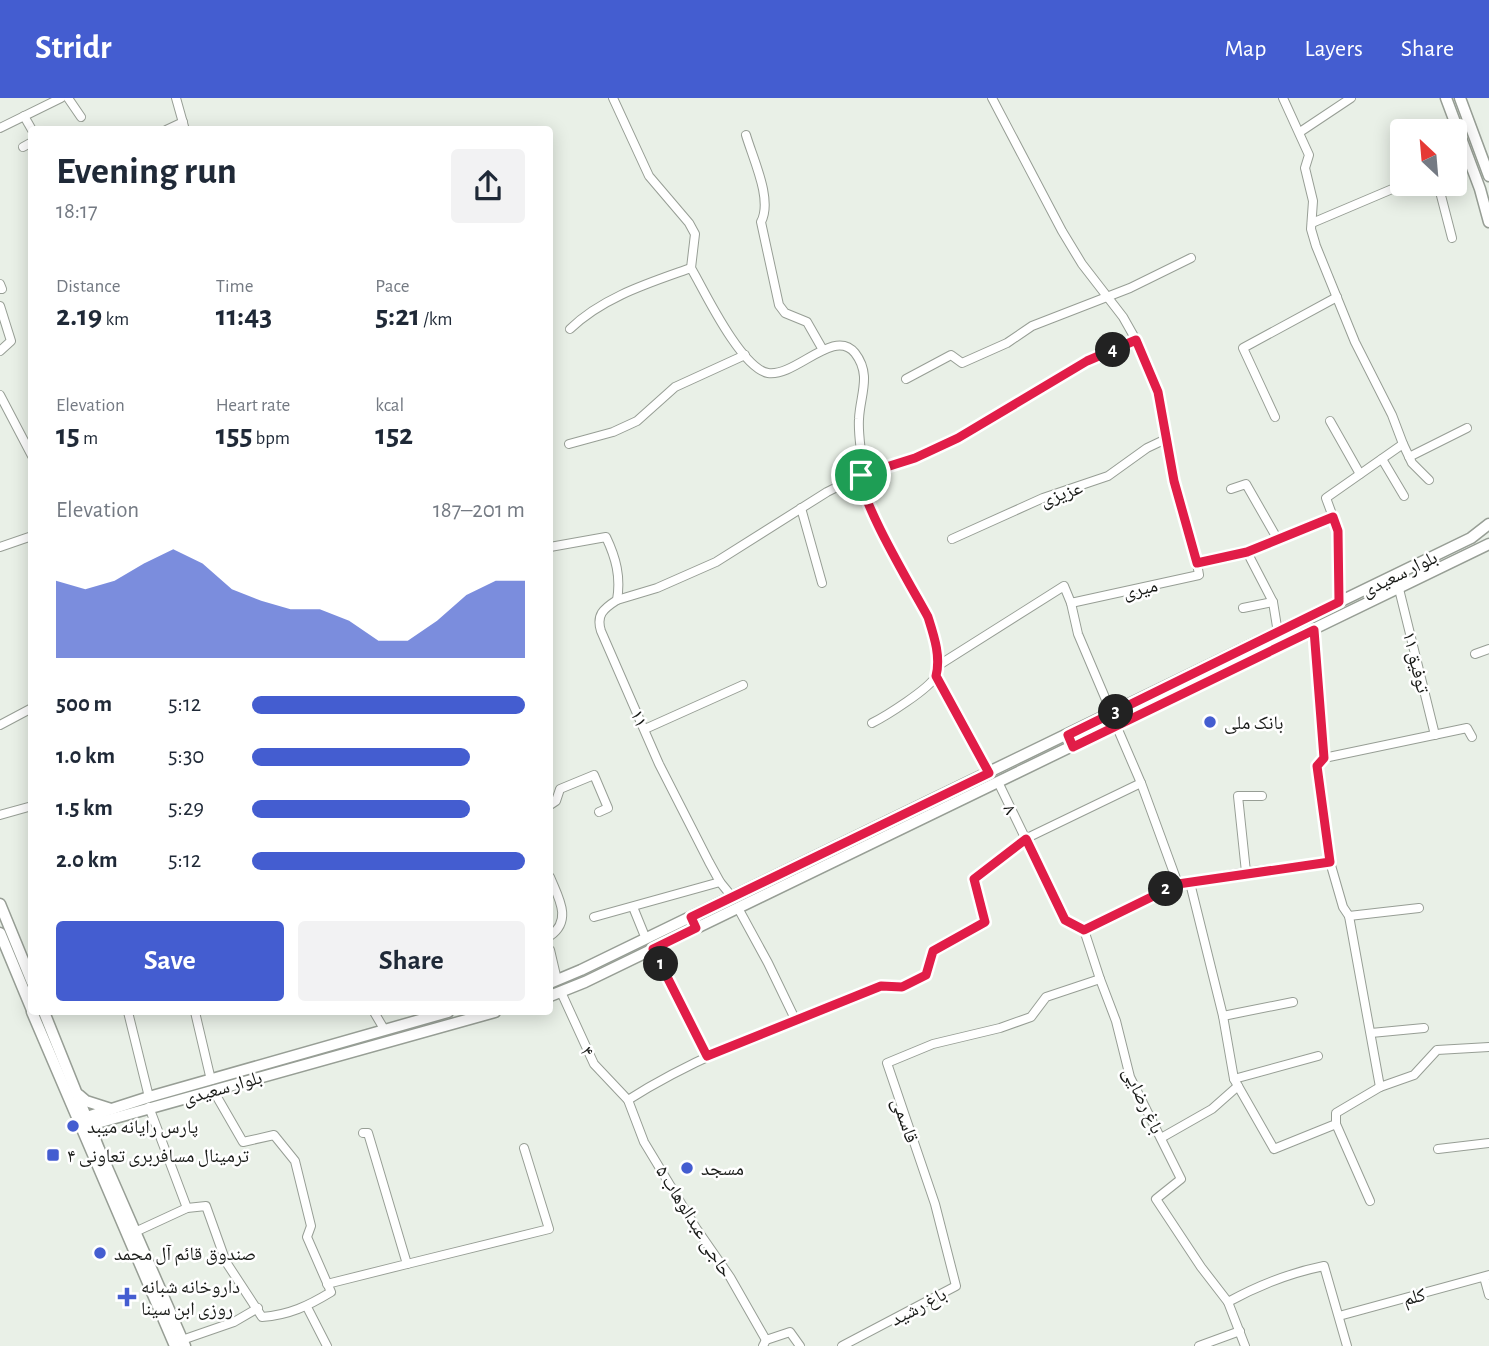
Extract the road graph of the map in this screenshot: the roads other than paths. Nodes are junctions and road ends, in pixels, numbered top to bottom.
1 (61, 98) edge
2 (68, 98) edge
3 (176, 98) edge
4 (613, 98) edge
5 (992, 98) edge
6 (1283, 98) edge
7 (1351, 98) edge
8 (1446, 98) edge
9 (1461, 98) edge
10 (24, 116) junction
11 (81, 117) dead end
12 (1453, 119) edge
13 (30, 126) edge
14 (184, 126) edge
15 (0, 128) edge
16 (1300, 132) junction
17 (746, 135) dead end
18 (28, 144) edge
19 (23, 147) dead end
20 (1485, 153) edge
21 (1467, 157) edge
22 (1489, 176) edge
23 (1485, 187) edge
24 (1390, 190) edge
25 (1440, 196) edge
26 (1489, 222) edge
27 (1312, 223) junction
28 (1452, 237) dead end
29 (1191, 258) dead end
30 (691, 268) junction
31 (0, 284) edge
32 (0, 289) edge
33 (1107, 296) junction
34 (1337, 296) junction
35 (0, 306) edge
36 (570, 329) dead end
37 (1136, 340) junction
38 (823, 350) junction
39 (0, 351) edge
40 (745, 355) junction
41 (906, 379) dead end
42 (0, 395) edge
43 (1275, 417) dead end
44 (1330, 421) dead end
45 (1467, 428) dead end
46 (1166, 439) junction
47 (569, 444) dead end
48 (1403, 444) junction
49 (28, 448) edge
50 (1409, 457) junction
51 (1382, 459) junction
52 (1360, 474) junction
53 (861, 475) junction
54 (1429, 480) dead end
55 (1231, 489) dead end
56 (1404, 496) dead end
57 (801, 508) junction
58 (1333, 517) junction
59 (1489, 524) edge
60 (28, 537) edge
61 (952, 539) dead end
62 (1279, 540) junction
63 (1489, 544) edge
64 (553, 546) edge
65 (0, 547) edge
66 (1247, 552) junction
67 (1197, 563) junction
68 (822, 583) dead end
69 (1399, 589) junction
70 (617, 600) junction
71 (1273, 602) junction
72 (1339, 602) junction
73 (1071, 603) junction
74 (1243, 608) dead end
75 (1314, 630) junction
76 (1278, 633) junction
77 (1489, 649) edge
78 (1475, 654) dead end
79 (939, 665) junction
80 (936, 676) junction
81 (743, 685) dead end
82 (28, 710) edge
83 (1114, 720) junction
84 (872, 723) dead end
85 (0, 725) edge
86 (645, 729) junction
87 (1068, 735) junction
88 (1435, 735) junction
89 (1472, 737) dead end
90 (1073, 747) junction
91 (1324, 758) junction
92 (989, 773) junction
93 (999, 783) junction
94 (1141, 783) junction
95 (1262, 796) dead end
96 (553, 803) edge
97 (28, 807) edge
98 (599, 812) dead end
99 (0, 815) edge
100 (1026, 839) junction
101 (1330, 862) junction
102 (1247, 872) junction
103 (720, 882) junction
104 (1190, 883) junction
105 (553, 884) edge
106 (1178, 884) junction
107 (735, 903) junction
108 (0, 904) edge
109 (633, 907) junction
110 (1419, 908) dead end
111 (1349, 916) junction
112 (594, 917) dead end
113 (694, 923) junction
114 (1084, 930) junction
115 (0, 933) edge
116 (553, 933) edge
117 (646, 939) junction
118 (653, 949) junction
119 (28, 972) edge
120 (1100, 979) junction
121 (553, 981) edge
122 (555, 994) edge
123 (28, 1001) edge
124 (1293, 1002) dead end
125 (34, 1015) edge
126 (45, 1015) edge
127 (129, 1015) edge
128 (196, 1015) edge
129 (376, 1015) edge
130 (437, 1015) edge
131 (484, 1015) edge
132 (1223, 1016) junction
133 (796, 1021) junction
134 (1424, 1027) dead end
135 (384, 1029) junction
136 (1371, 1033) junction
137 (355, 1038) junction
138 (1489, 1047) edge
139 (358, 1050) junction
140 (707, 1056) junction
141 (1318, 1056) dead end
142 (1236, 1082) junction
143 (212, 1085) junction
144 (1380, 1087) junction
145 (77, 1094) junction
146 (628, 1100) junction
147 (149, 1102) junction
148 (112, 1114) junction
149 (85, 1123) junction
150 (1336, 1124) junction
151 (363, 1133) dead end
152 (1161, 1138) junction
153 (1489, 1143) edge
154 (524, 1148) dead end
155 (99, 1149) junction
156 (1438, 1149) dead end
157 (1370, 1201) dead end
158 (187, 1208) junction
159 (135, 1232) junction
160 (407, 1264) junction
161 (1486, 1276) edge
162 (327, 1284) junction
163 (956, 1286) joint
164 (1489, 1296) edge
165 (1228, 1302) junction
166 (307, 1307) junction
167 (258, 1308) junction
168 (1339, 1316) junction
169 (1240, 1331) junction
170 (765, 1343) edge
171 (181, 1344) edge
172 (327, 1346) edge
173 (800, 1346) edge
174 (842, 1346) edge
175 (1199, 1346) edge
176 (1245, 1346) edge
177 (1347, 1346) edge

1 - 10 street
2 - 11 street
3 - 14 street
4 - 30 street
5 - 33 street
6 - 16 street
7 - 16 street
8 - 12 main road
9 - 20 main road
10 - 13 street
10 - 15 street
16 - 27 street
17 - 38 street
18 - 19 street
20 - 22 main road
21 - 23 main road
23 - 26 main road
24 - 27 street
25 - 28 street
27 - 34 street
29 - 33 street
30 - 36 street
30 - 40 street
31 - 32 street
33 - 37 street
33 - 41 street
34 - 43 street
34 - 48 street
35 - 39 street
37 - 46 street
37 - 53 street
38 - 40 street
38 - 53 street
40 - 47 street
42 - 49 street
44 - 52 street
45 - 50 street
46 - 61 street, عزیزی
46 - 67 street
48 - 50 street
48 - 51 street
50 - 54 street
51 - 52 street
51 - 56 street
52 - 58 street
53 - 57 street
53 - 79 street
55 - 62 street
57 - 68 street
57 - 70 street
58 - 62 street, میری
58 - 72 street
59 - 72 main road, بلوار سعیدی
60 - 65 street
62 - 66 street, میری
63 - 69 main road, بلوار سعیدی
64 - 70 street
66 - 67 street, میری
66 - 71 street
67 - 73 street, میری
69 - 75 main road, بلوار سعیدی
69 - 88 street, توفیق ۱۱
70 - 86 street, ۱۱
71 - 74 street
71 - 76 street
72 - 76 main road, بلوار سعیدی
73 - 79 street
73 - 83 street
75 - 83 main road, بلوار سعیدی
75 - 91 street
76 - 83 main road, بلوار سعیدی
77 - 78 street
79 - 80 street
80 - 84 street
80 - 92 street
81 - 86 street
82 - 85 street
83 - 87 main road, بلوار سعیدی
83 - 90 main road, بلوار سعیدی
83 - 94 street
86 - 103 street, ۱۱
87 - 90 main road
87 - 92 main road, بلوار سعیدی
88 - 89 street
88 - 91 street
90 - 93 main road, بلوار سعیدی
91 - 101 street
92 - 107 main road, بلوار سعیدی
93 - 100 street, ۸
93 - 107 main road, بلوار سعیدی
94 - 100 street
94 - 106 street
95 - 102 street
96 - 98 street
97 - 99 street
100 - 114 street, ۸
100 - 133 street
101 - 102 street
101 - 111 street
102 - 104 street
103 - 107 street, ۱۱
103 - 109 street
104 - 106 street
104 - 132 street
105 - 116 street
106 - 114 street
107 - 113 main road, بلوار سعیدی
107 - 133 street, ۱۱
108 - 119 main road
109 - 112 street
109 - 117 street
110 - 111 street
111 - 136 street
113 - 117 main road, بلوار سعیدی
113 - 118 main road, بلوار سعیدی
114 - 120 street
115 - 123 main road
117 - 121 main road, بلوار سعیدی
118 - 122 main road, بلوار سعیدی
118 - 140 street
120 - 152 street, باغ رضایی
120 - 163 street, قاسمی
122 - 146 street, ۴
124 - 132 street
125 - 149 main road
126 - 145 main road
127 - 147 street
128 - 143 street
129 - 135 street
130 - 135 main road, بلوار سعیدی
131 - 139 main road, بلوار سعیدی
132 - 142 street
133 - 140 street
134 - 136 street
135 - 137 main road, بلوار سعیدی
136 - 144 street
137 - 139 main road
137 - 143 main road, بلوار سعیدی
138 - 144 street
139 - 143 main road, بلوار سعیدی
140 - 146 street
141 - 142 street
142 - 150 street
142 - 152 street
143 - 147 main road, بلوار سعیدی
143 - 162 street
144 - 150 street
145 - 148 main road
145 - 149 main road
146 - 170 street, حاجی عبدالوهاب ۵
147 - 148 main road, بلوار سعیدی
147 - 158 street
148 - 149 main road, بلوار سعیدی
148 - 155 main road
149 - 155 main road
149 - 171 main road
150 - 157 street
151 - 160 street
152 - 165 street, باغ رضایی
153 - 156 street
154 - 160 street
155 - 159 main road
158 - 159 street
158 - 167 street
159 - 171 main road
160 - 162 street
161 - 164 street
161 - 168 street, کلم
162 - 166 street
163 - 174 street, باغ رشید
165 - 168 street
165 - 169 street
166 - 167 street
166 - 172 street
167 - 171 street
168 - 177 street
169 - 175 street
169 - 176 street
170 - 173 street

